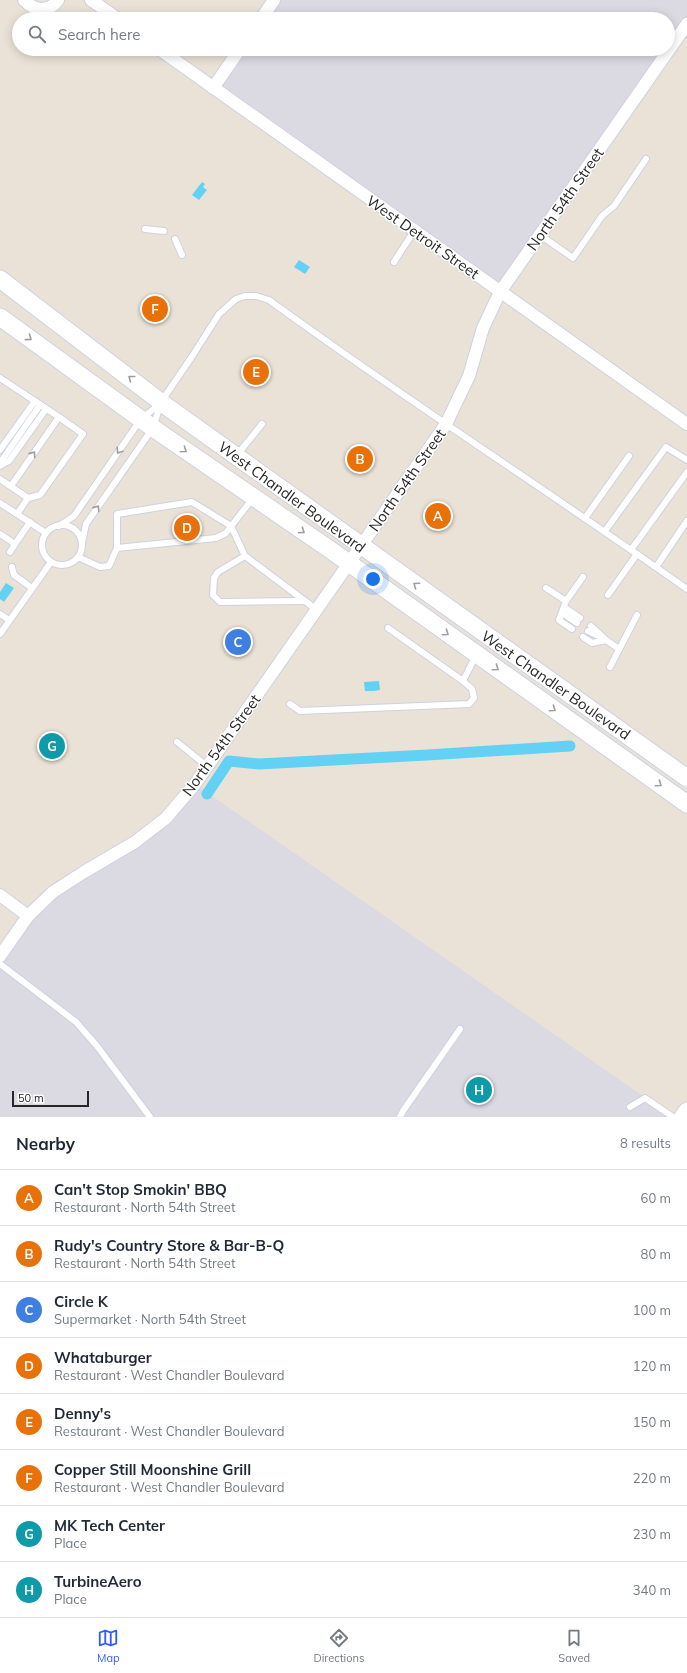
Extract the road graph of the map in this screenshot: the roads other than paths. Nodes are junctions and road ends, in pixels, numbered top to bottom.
1 (24, 0) edge
2 (58, 0) edge
3 (91, 0) edge
4 (274, 0) edge
5 (108, 12) edge
6 (266, 12) edge
7 (687, 24) edge
8 (675, 41) edge
9 (169, 56) edge
10 (235, 56) edge
11 (665, 56) edge
12 (213, 88) junction
13 (646, 159) dead end
14 (145, 229) dead end
15 (164, 231) dead end
16 (414, 231) junction
17 (540, 235) junction
18 (175, 239) dead end
19 (182, 255) dead end
20 (394, 262) dead end
21 (0, 279) edge
22 (500, 292) junction
23 (0, 317) edge
24 (0, 378) edge
25 (34, 401) junction
26 (161, 402) junction
27 (43, 407) junction
28 (59, 417) junction
29 (147, 423) junction
30 (262, 424) dead end
31 (446, 424) junction
32 (687, 424) edge
33 (0, 450) edge
34 (236, 456) junction
35 (629, 456) dead end
36 (687, 460) edge
37 (0, 465) edge
38 (687, 472) edge
39 (0, 479) edge
40 (11, 486) junction
41 (28, 498) junction
42 (253, 498) junction
43 (0, 503) edge
44 (17, 514) junction
45 (585, 518) junction
46 (30, 522) junction
47 (687, 522) edge
48 (59, 526) junction
49 (231, 526) junction
50 (605, 531) junction
51 (46, 533) junction
52 (0, 534) edge
53 (82, 543) junction
54 (15, 544) junction
55 (361, 546) junction
56 (117, 548) junction
57 (10, 552) dead end
58 (634, 552) junction
59 (245, 556) junction
60 (78, 557) junction
61 (51, 562) junction
62 (349, 564) junction
63 (12, 567) dead end
64 (656, 567) junction
65 (583, 577) dead end
66 (32, 588) junction
67 (546, 588) dead end
68 (687, 589) edge
69 (608, 595) dead end
70 (305, 601) junction
71 (564, 607) junction
72 (317, 610) junction
73 (0, 614) edge
74 (637, 615) dead end
75 (10, 620) junction
76 (579, 620) dead end
77 (388, 628) dead end
78 (590, 628) dead end
79 (572, 629) dead end
80 (0, 634) edge
81 (583, 637) dead end
82 (606, 640) junction
83 (619, 649) junction
84 (476, 655) junction
85 (610, 667) dead end
86 (463, 681) junction
87 (521, 687) junction
88 (290, 704) dead end
89 (588, 708) junction
90 (177, 742) dead end
91 (208, 767) junction
92 (687, 778) edge
93 (687, 804) edge
94 (0, 895) edge
95 (28, 916) junction
96 (0, 956) edge
97 (0, 964) edge
98 (460, 1029) dead end
99 (630, 1106) dead end
100 (687, 1111) edge
101 (150, 1117) edge
102 (400, 1117) edge
103 (673, 1117) edge
104 (683, 1117) edge

1 - 2 street
3 - 5 street
4 - 6 street
7 - 8 street, North 54th Street
9 - 12 street, West Detroit Street
10 - 12 street
11 - 17 street, North 54th Street
12 - 16 street, West Detroit Street
13 - 17 lane
14 - 15 lane
16 - 20 lane
16 - 22 street, West Detroit Street
17 - 22 street, North 54th Street
18 - 19 lane
26 -> 21 main road, West Chandler Boulevard
22 - 31 street, North 54th Street
22 - 32 street, West Detroit Street
23 -> 29 main road, West Chandler Boulevard
24 - 25 lane
25 - 27 lane
25 - 33 lane
26 - 29 lane
26 - 29 lane
26 - 31 lane
26 - 34 main road, West Chandler Boulevard
27 - 28 lane
27 - 37 lane
40 -> 28 lane
28 - 41 lane
29 -> 42 main road, West Chandler Boulevard
29 -> 48 lane
53 -> 29 lane
30 - 34 lane
31 - 45 lane
31 - 55 street, North 54th Street
34 - 55 main road, West Chandler Boulevard
35 - 45 lane
36 - 50 lane
38 - 58 lane
39 - 40 lane
40 - 41 lane
41 - 44 lane
42 - 49 lane
42 -> 62 main road, West Chandler Boulevard
43 - 44 lane
44 - 46 lane
45 - 50 lane
46 - 51 lane
46 - 54 lane
47 - 64 lane
48 - 51 lane
48 - 53 lane
49 - 56 lane
49 - 56 lane
49 - 59 lane
50 - 58 lane
51 - 61 lane
52 - 54 lane
53 - 60 lane
54 - 57 lane
55 - 62 street, North 54th Street
89 -> 55 main road, West Chandler Boulevard
56 - 60 lane
58 - 64 lane
58 - 69 lane
59 - 70 lane
59 - 70 lane
60 - 61 lane
61 - 66 lane
62 - 72 street, North 54th Street
62 -> 84 main road, West Chandler Boulevard
63 - 66 lane
64 - 68 lane
65 - 71 lane
66 - 75 lane
67 - 71 lane
70 - 72 lane
71 - 76 lane
71 - 79 lane
72 - 91 street, North 54th Street
73 - 75 lane
74 - 83 lane
75 - 80 lane
77 - 86 lane
78 - 82 lane
81 - 82 lane
82 - 83 lane
83 - 85 lane
84 - 86 lane
84 -> 87 main road, West Chandler Boulevard
86 - 88 lane
87 - 89 main road
87 -> 93 main road, West Chandler Boulevard
89 - 92 main road, West Chandler Boulevard
90 - 91 lane
91 - 95 street, North 54th Street
94 - 95 street
95 - 96 street, North 54th Street
97 - 101 lane
98 - 102 lane
99 - 103 lane
100 - 104 main road

